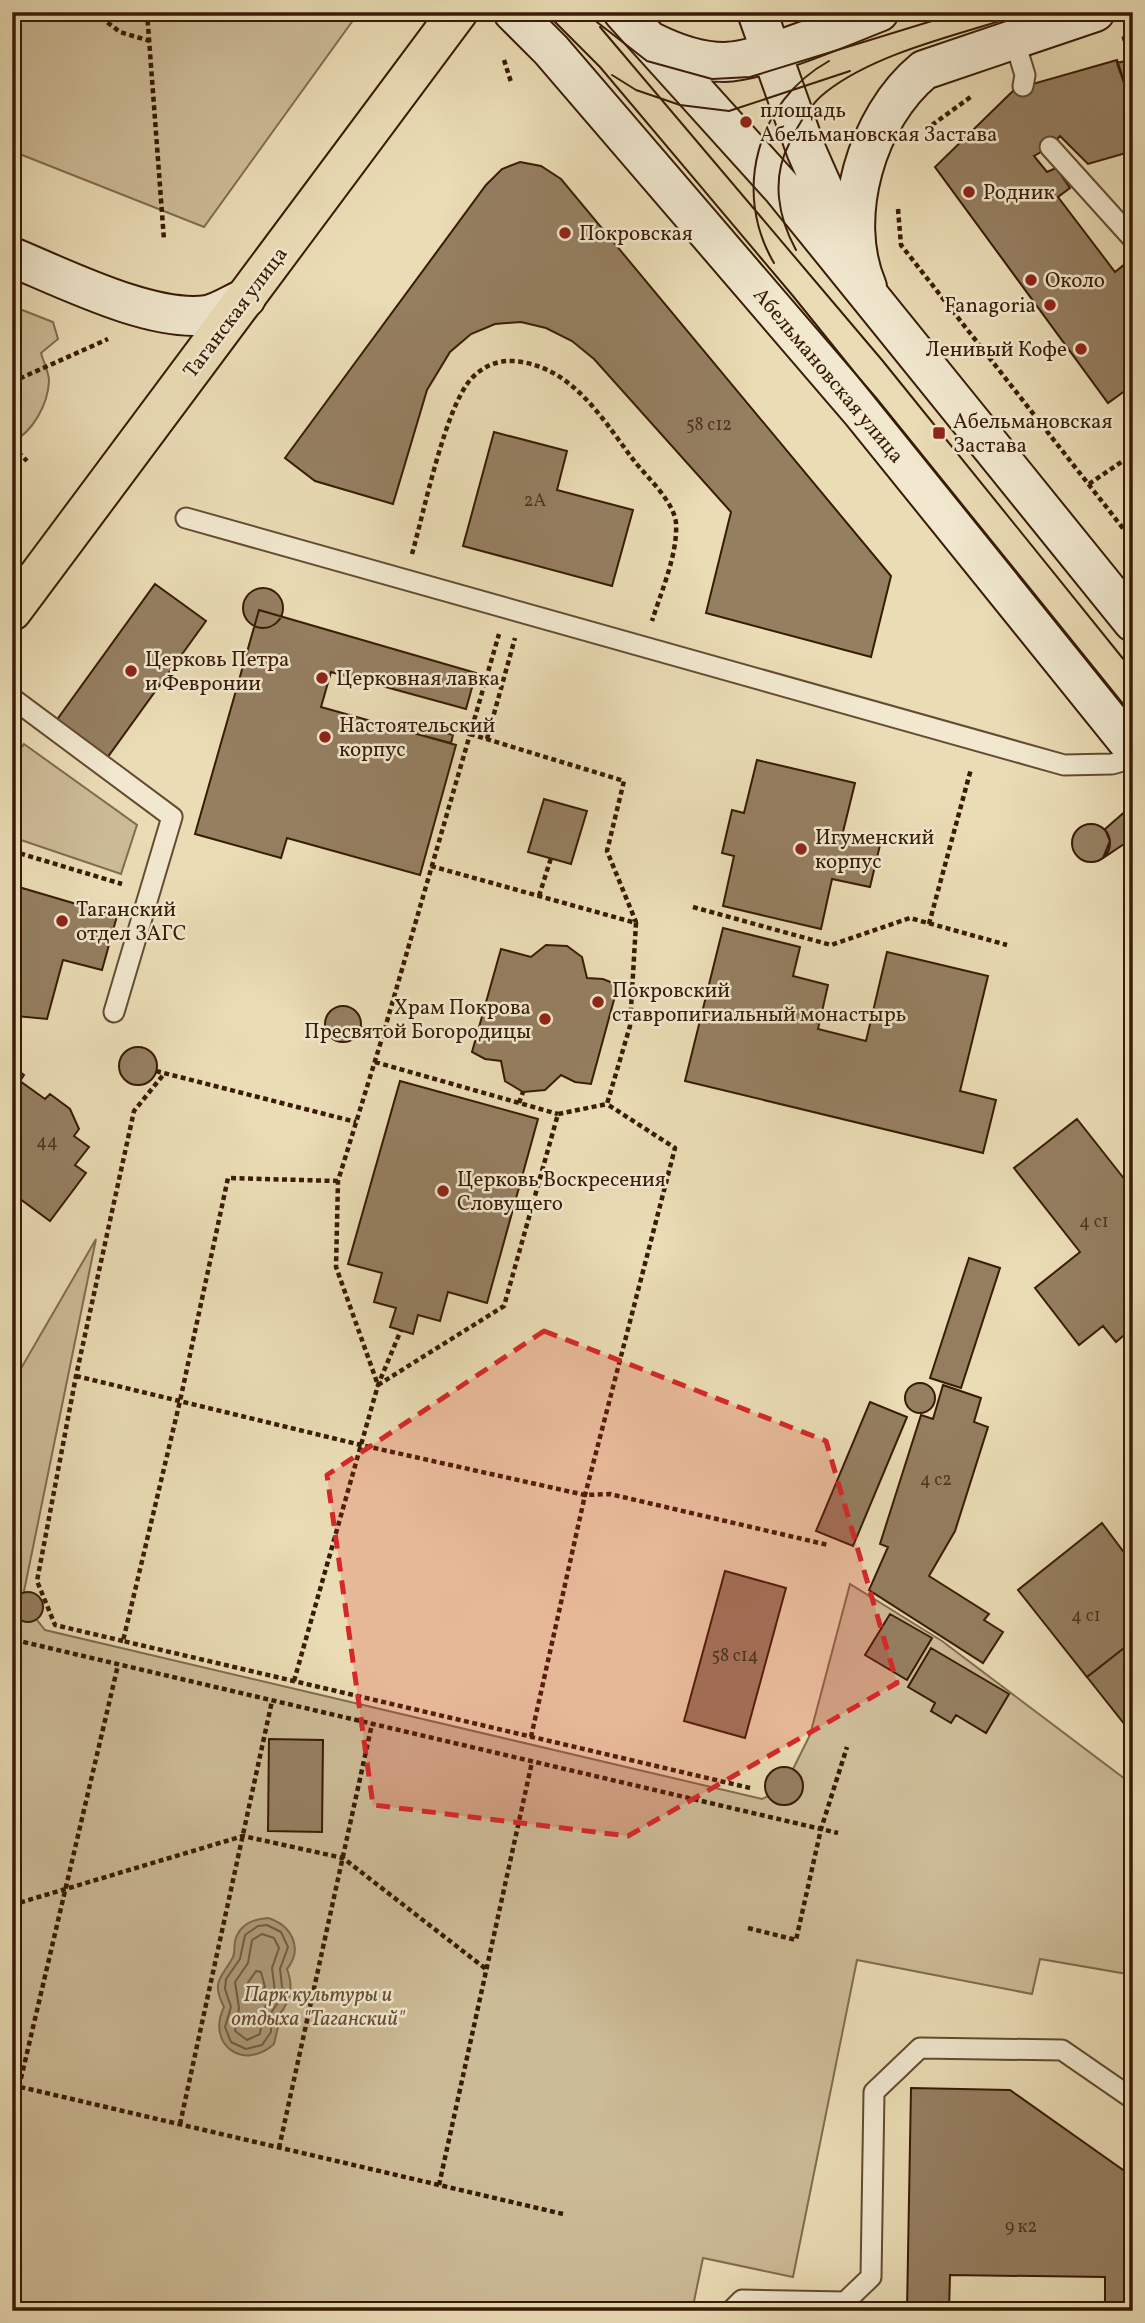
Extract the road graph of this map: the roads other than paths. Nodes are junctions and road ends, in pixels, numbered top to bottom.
1 (458, 12) edge
2 (513, 12) edge
3 (623, 12) edge
4 (757, 12) edge
5 (879, 12) edge
6 (1095, 12) edge
7 (1014, 39) junction
8 (650, 41) junction
9 (771, 51) junction
10 (1023, 86) dead end
11 (1050, 147) dead end
12 (1133, 239) edge
13 (12, 257) edge
14 (870, 295) junction
15 (246, 298) junction
16 (186, 519) dead end
17 (12, 611) edge
18 (1133, 622) edge
19 (12, 698) edge
20 (1133, 748) edge
21 (1133, 758) edge
22 (114, 1012) dead end
23 (1133, 2099) edge
24 (731, 2311) edge

1 - 15 main road, Таганская улица
2 - 20 main road, Абельмановская улица
3 - 8 main road
4 - 9 main road
5 - 9 main road
6 - 7 main road
7 - 10 lane
7 - 14 main road
8 - 9 main road
8 - 14 main road
9 - 14 main road
11 - 12 lane
13 - 15 main road
14 - 18 main road
15 - 17 main road, Таганская улица
16 - 21 lane
19 - 22 lane
23 - 24 lane

